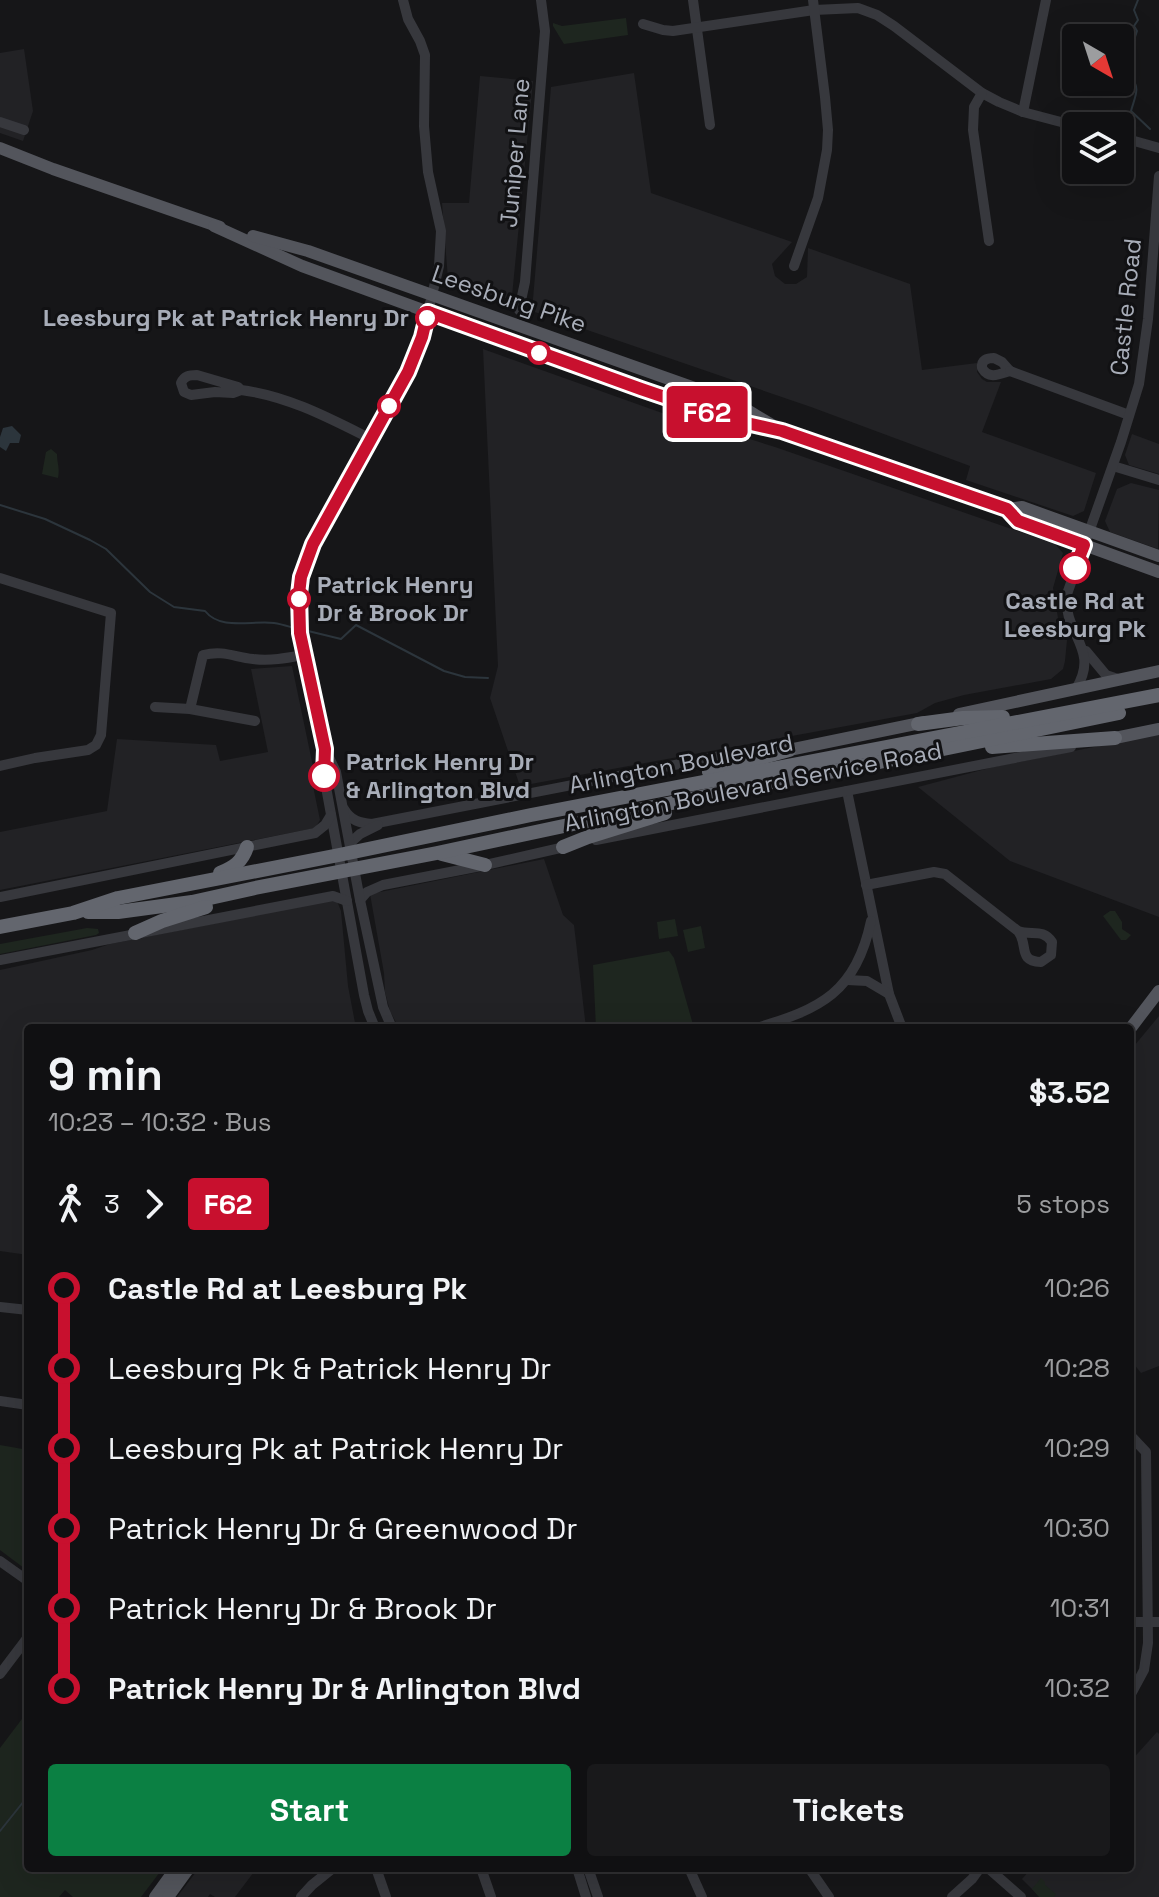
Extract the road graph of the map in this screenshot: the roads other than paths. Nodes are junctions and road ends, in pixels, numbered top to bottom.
1 (403, 0) edge
2 (541, 0) edge
3 (693, 0) edge
4 (1046, 0) edge
5 (814, 5) edge
6 (643, 24) dead end
7 (698, 29) junction
8 (982, 93) junction
9 (1023, 112) junction
10 (0, 122) edge
11 (1062, 122) edge
12 (710, 125) dead end
13 (24, 130) dead end
14 (1134, 141) edge
15 (0, 148) edge
16 (1159, 148) edge
17 (1159, 176) edge
18 (214, 226) junction
19 (989, 241) dead end
20 (794, 266) dead end
21 (432, 295) junction
22 (519, 310) dead end
23 (428, 312) junction
24 (1010, 371) dead end
25 (241, 390) junction
26 (1129, 415) junction
27 (782, 431) junction
28 (371, 439) junction
29 (1113, 466) junction
30 (1159, 480) edge
31 (1007, 509) junction
32 (1089, 531) junction
33 (1084, 545) junction
34 (1159, 556) edge
35 (1159, 572) edge
36 (0, 578) edge
37 (0, 589) edge
38 (1083, 648) junction
39 (304, 655) junction
40 (1159, 671) edge
41 (1120, 680) junction
42 (1076, 689) junction
43 (1159, 695) edge
44 (1159, 705) edge
45 (155, 707) dead end
46 (190, 709) junction
47 (1047, 715) junction
48 (255, 721) dead end
49 (918, 724) junction
50 (1159, 729) edge
51 (1115, 738) junction
52 (325, 749) junction
53 (789, 750) junction
54 (0, 766) edge
55 (845, 769) junction
56 (761, 784) junction
57 (847, 791) junction
58 (630, 795) junction
59 (343, 808) junction
60 (331, 815) junction
61 (390, 821) junction
62 (249, 847) junction
63 (563, 847) junction
64 (347, 850) junction
65 (437, 853) junction
66 (312, 860) junction
67 (485, 865) junction
68 (349, 870) junction
69 (192, 883) junction
70 (866, 885) junction
71 (255, 888) junction
72 (0, 897) edge
73 (360, 900) junction
74 (347, 901) junction
75 (73, 913) junction
76 (872, 915) junction
77 (0, 927) edge
78 (1018, 931) dead end
79 (135, 933) junction
80 (0, 960) edge
81 (847, 980) junction
82 (1159, 991) edge
83 (889, 994) junction
84 (374, 1024) edge
85 (390, 1024) edge
86 (768, 1024) edge
87 (900, 1024) edge
88 (1134, 1024) edge
89 (0, 1307) edge
90 (24, 1310) edge
91 (0, 1401) edge
92 (24, 1404) edge
93 (1134, 1438) edge
94 (0, 1561) edge
95 (24, 1578) edge
96 (1154, 1622) edge
97 (24, 1642) edge
98 (0, 1674) edge
99 (1134, 1690) edge
100 (173, 1872) edge
101 (186, 1872) edge
102 (328, 1872) edge
103 (377, 1872) edge
104 (482, 1872) edge
105 (578, 1872) edge
106 (589, 1872) edge
107 (691, 1872) edge
108 (812, 1872) edge
109 (978, 1872) edge
110 (993, 1872) edge
111 (155, 1897) edge
112 (168, 1897) edge
113 (301, 1897) edge
114 (386, 1897) edge
115 (491, 1897) edge
116 (586, 1897) edge
117 (598, 1897) edge
118 (702, 1897) edge
119 (829, 1897) edge
120 (952, 1897) edge
121 (1021, 1897) edge

1 - 21 street
2 - 22 street, Juniper Lane
3 - 7 street
4 - 9 street
5 - 7 street
5 - 8 street
5 - 20 street
6 - 7 street
7 - 12 street
8 - 9 street
8 - 19 street
9 - 11 street
10 - 13 street
14 - 16 street
15 - 18 main road, Leesburg Pike
17 - 26 street, Castle Road
18 - 21 main road, Leesburg Pike
18 - 23 main road, Leesburg Pike
21 - 23 street
21 - 27 main road, Leesburg Pike
23 - 27 main road, Leesburg Pike
23 - 28 street
24 - 26 street
25 - 25 street
25 - 28 street
26 - 29 street, Castle Road
27 - 31 main road, Leesburg Pike
28 - 39 street
29 - 30 street
29 - 32 street, Castle Road
31 - 32 main road, Leesburg Pike
31 - 33 main road, Leesburg Pike
32 - 33 street, Castle Road
32 - 34 main road, Leesburg Pike
33 - 35 main road, Leesburg Pike
33 - 38 street, Castle Road
36 - 37 street
36 - 54 street
38 - 41 street
38 - 42 street
39 - 46 street
39 - 52 street
40 - 41 main road, Arlington Boulevard Service Road
41 - 42 main road, Arlington Boulevard Service Road
42 - 49 main road, Arlington Boulevard Service Road
43 - 47 highway, Arlington Boulevard
44 - 55 highway, Arlington Boulevard
45 - 46 street
46 - 48 street
47 - 49 highway
47 - 58 highway, Arlington Boulevard
49 - 53 main road, Arlington Boulevard Service Road
50 - 51 main road, Arlington Boulevard Service Road
51 - 55 highway
51 - 57 street, Arlington Boulevard Service Road
52 - 59 street
52 - 60 street
53 - 58 highway
53 - 61 street, Arlington Boulevard Service Road
55 - 56 highway, Arlington Boulevard
56 - 63 highway
56 - 65 highway, Arlington Boulevard
57 - 63 street, Arlington Boulevard Service Road
57 - 70 street
58 - 64 highway, Arlington Boulevard
59 - 61 street, Arlington Boulevard Service Road
59 - 64 street
60 - 62 street
60 - 64 street
61 - 64 street, Arlington Boulevard Service Road
62 - 66 highway
62 - 69 highway
62 - 72 street
63 - 67 street, Arlington Boulevard Service Road
64 - 66 highway, Arlington Boulevard
64 - 68 street
65 - 67 highway
65 - 68 highway, Arlington Boulevard
66 - 69 highway, Arlington Boulevard
67 - 73 street, Arlington Boulevard Service Road
68 - 71 highway, Arlington Boulevard
68 - 73 street
68 - 74 street
69 - 75 highway, Arlington Boulevard
70 - 76 street
70 - 78 street
71 - 75 highway, Arlington Boulevard
71 - 79 highway
73 - 85 street
74 - 79 street
74 - 84 street
75 - 77 highway, Arlington Boulevard
76 - 81 street
76 - 83 street
79 - 80 street
81 - 83 street
81 - 86 street
82 - 88 main road
83 - 87 street
89 - 90 street
91 - 92 street
93 - 96 street
94 - 95 street
96 - 99 street
97 - 98 street
100 - 111 main road
101 - 112 main road
102 - 113 street
103 - 114 street
104 - 115 street
105 - 116 street
106 - 117 street
107 - 118 street
108 - 119 street
109 - 120 street
110 - 121 street

